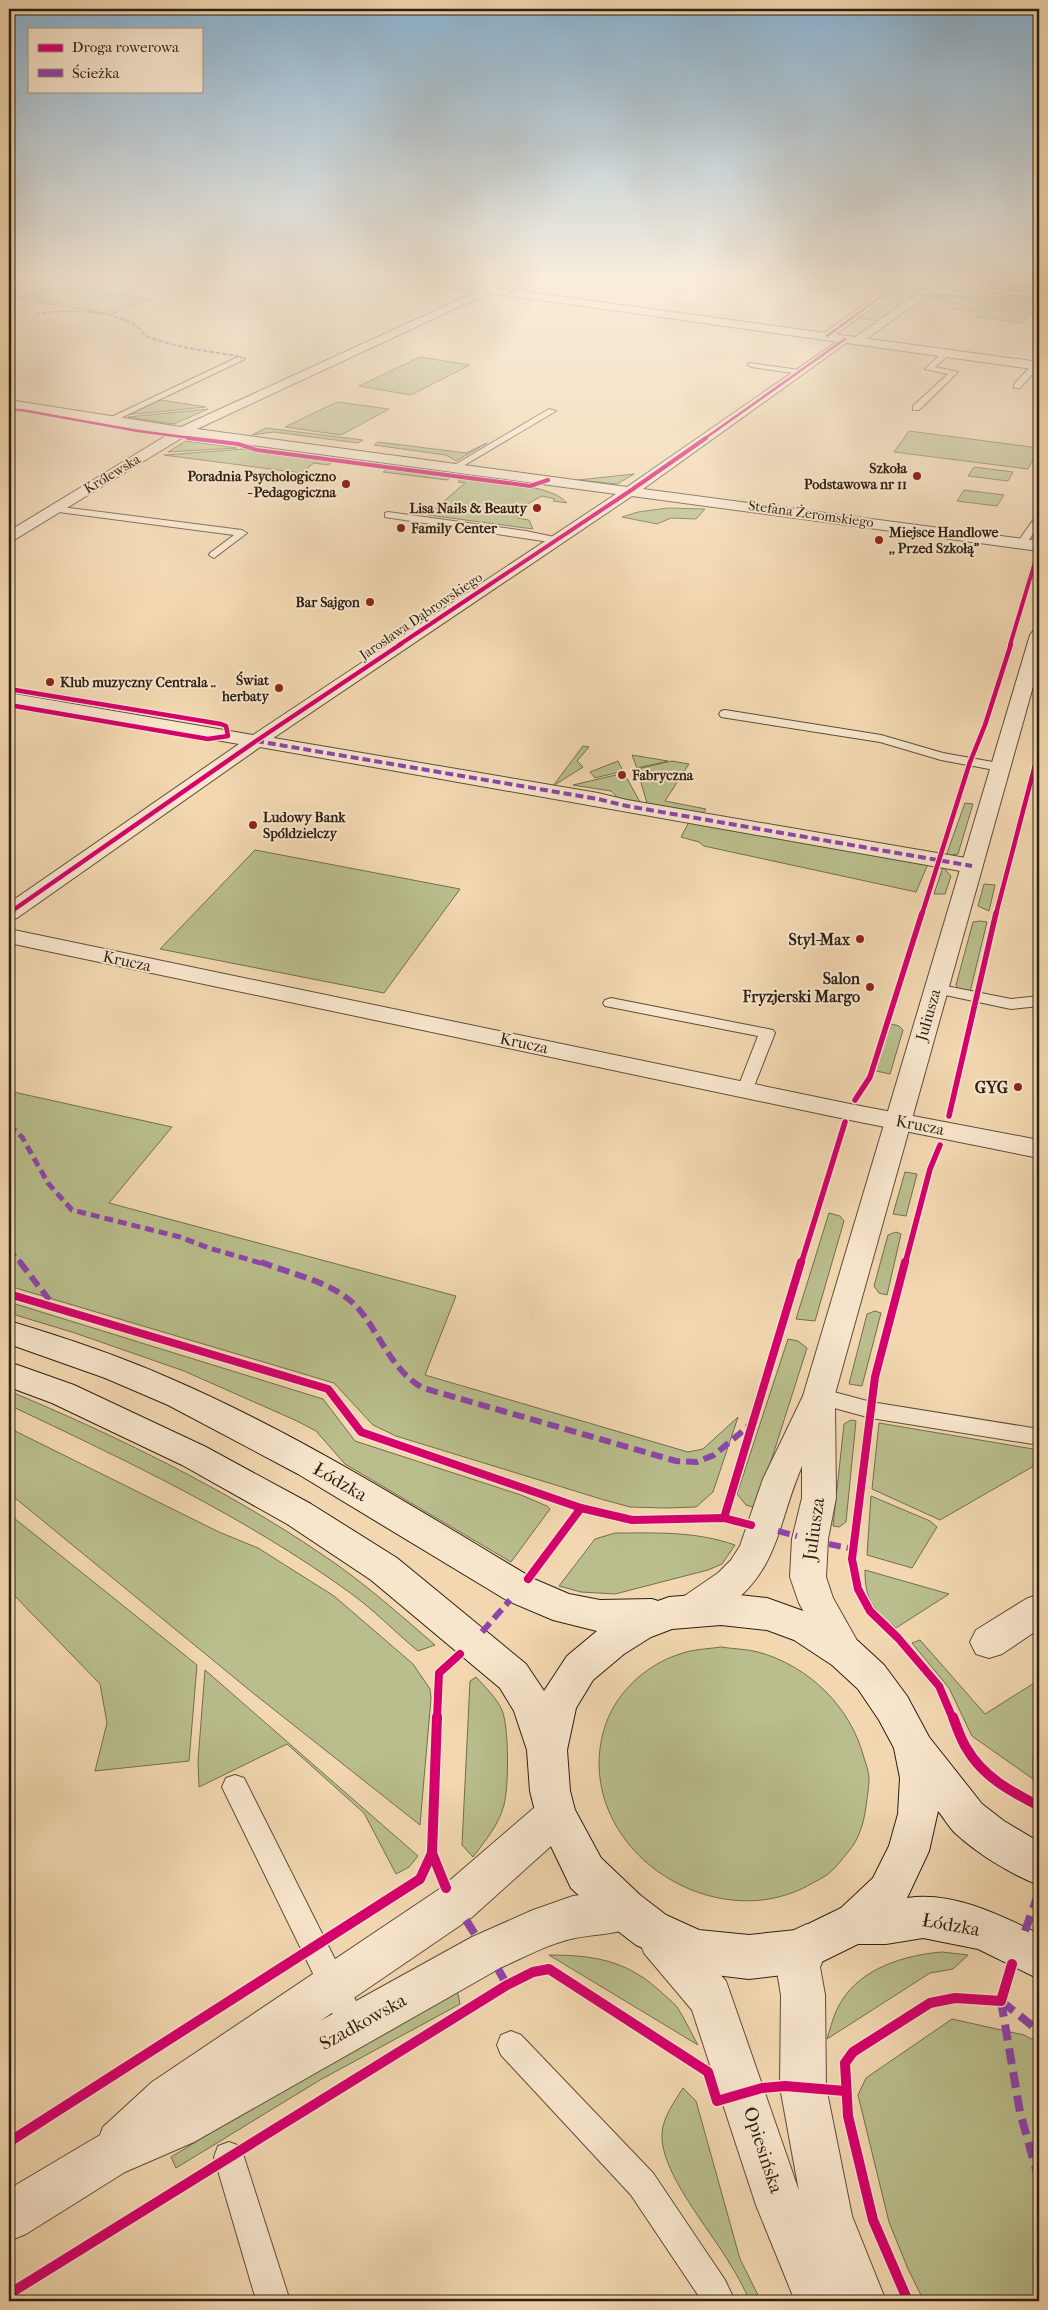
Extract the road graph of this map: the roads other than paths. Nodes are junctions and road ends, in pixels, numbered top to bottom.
1 (178, 388) edge
2 (276, 388) edge
3 (775, 388) edge
4 (937, 388) edge
5 (9, 404) edge
6 (916, 408) dead end
7 (552, 412) dead end
8 (107, 420) junction
9 (183, 431) junction
10 (664, 466) junction
11 (455, 468) junction
12 (631, 472) dead end
13 (614, 475) dead end
14 (548, 480) junction
15 (630, 490) junction
16 (701, 500) junction
17 (585, 506) junction
18 (54, 509) junction
19 (388, 515) dead end
20 (1039, 518) edge
21 (9, 537) edge
22 (556, 540) junction
23 (1022, 543) junction
24 (1039, 546) edge
25 (214, 555) dead end
26 (1039, 635) edge
27 (9, 698) edge
28 (725, 714) dead end
29 (256, 742) junction
30 (1000, 767) junction
31 (972, 866) junction
32 (15, 903) edge
33 (9, 936) edge
34 (936, 990) junction
35 (1039, 1002) edge
36 (610, 1003) dead end
37 (745, 1090) junction
38 (898, 1121) junction
39 (1039, 1149) edge
40 (9, 1332) edge
41 (9, 1374) edge
42 (819, 1396) junction
43 (1039, 1437) edge
44 (1039, 1610) edge
45 (681, 1612) junction
46 (989, 1642) dead end
47 (845, 1653) junction
48 (913, 1744) junction
49 (547, 1750) junction
50 (235, 1788) dead end
51 (556, 1815) junction
52 (1039, 1865) edge
53 (638, 1920) junction
54 (856, 1923) junction
55 (807, 1946) junction
56 (1039, 1958) edge
57 (334, 1986) junction
58 (354, 2027) junction
59 (511, 2045) dead end
60 (108, 2155) junction
61 (229, 2157) dead end
62 (9, 2217) edge
63 (274, 2301) edge
64 (719, 2301) edge
65 (820, 2301) edge
66 (861, 2301) edge

1 - 8 lane
2 - 9 street, Królewska
3 - 10 street, Jarosława Dąbrowskiego
4 - 6 lane
5 - 8 street, Stefana Żeromskiego
7 - 11 lane
8 - 9 street, Stefana Żeromskiego
9 - 11 street, Stefana Żeromskiego
9 - 18 street, Królewska
10 - 12 street
10 - 15 street, Jarosława Dąbrowskiego
10 - 16 street
11 - 14 street, Stefana Żeromskiego
13 - 14 street, Stefana Żeromskiego
14 - 15 street, Stefana Żeromskiego
14 - 17 street
15 - 16 street, Stefana Żeromskiego
15 - 17 street, Jarosława Dąbrowskiego
16 - 17 street, Stefana Żeromskiego
16 - 23 street, Stefana Żeromskiego
17 - 22 street, Jarosława Dąbrowskiego
18 - 21 street, Królewska
18 - 25 lane
19 - 22 lane
20 - 23 lane
22 - 29 street, Jarosława Dąbrowskiego
23 - 24 street, Stefana Żeromskiego
26 - 30 street, Juliusza
27 - 29 street
28 - 30 lane
29 - 31 street
29 - 32 street, Jarosława Dąbrowskiego
30 - 31 street, Juliusza
31 - 34 street, Juliusza
33 - 37 street, Krucza
34 - 35 lane
34 - 38 street, Juliusza
36 - 37 lane
37 - 38 street, Krucza
38 - 39 street, Krucza
38 - 42 street, Juliusza
40 - 45 street, Łódzka
41 - 49 street
42 - 43 lane
42 - 45 street, Juliusza
42 - 47 street, Juliusza
44 - 46 street
45 - 47 street, Łódzka
45 - 49 street
47 - 48 street
48 - 52 street
48 - 54 street
49 - 51 street
50 - 57 lane
51 - 53 street
51 - 57 street, Szadkowska
53 - 55 street
53 - 58 street, Szadkowska
53 - 65 street, Opiesińska
54 - 55 street
54 - 56 street, Łódzka
55 - 66 street
57 - 58 lane
57 - 60 street, Szadkowska
58 - 60 street, Szadkowska
59 - 64 lane
60 - 62 street, Szadkowska
61 - 63 lane

